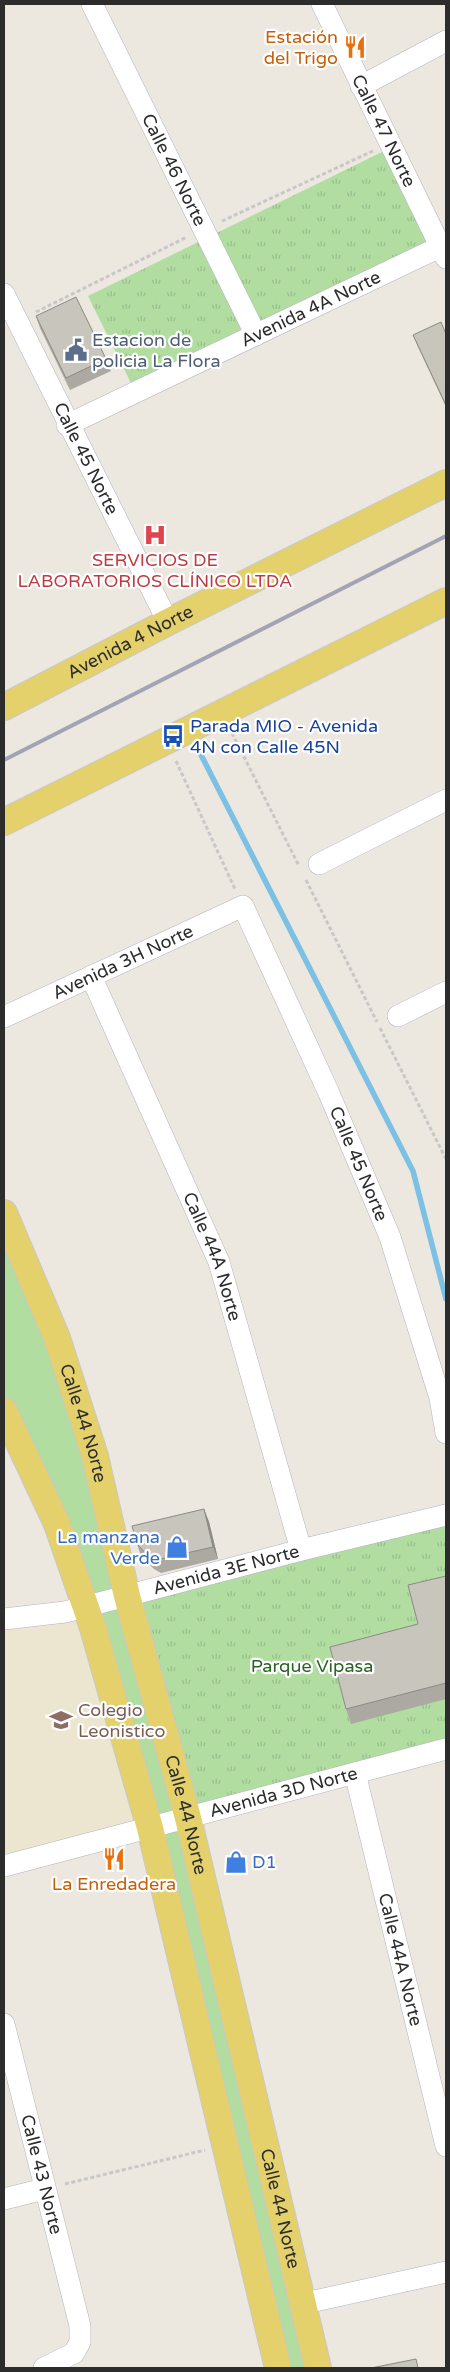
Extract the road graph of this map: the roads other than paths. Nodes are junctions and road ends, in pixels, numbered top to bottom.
1 (92, 4) edge
2 (322, 4) edge
3 (446, 41) edge
4 (361, 86) junction
5 (444, 249) edge
6 (4, 294) edge
7 (256, 334) junction
8 (67, 425) junction
9 (446, 483) edge
10 (446, 601) edge
11 (168, 622) junction
12 (4, 708) edge
13 (446, 800) edge
14 (4, 822) edge
15 (319, 864) dead end
16 (242, 906) joint
17 (91, 976) junction
18 (446, 992) edge
19 (398, 1016) dead end
20 (4, 1017) edge
21 (4, 1213) edge
22 (443, 1397) edge
23 (4, 1411) edge
24 (446, 1433) edge
25 (446, 1516) edge
26 (301, 1550) junction
27 (127, 1596) junction
28 (86, 1606) junction
29 (4, 1619) edge
30 (446, 1749) edge
31 (355, 1773) junction
32 (188, 1818) junction
33 (150, 1828) junction
34 (4, 1866) edge
35 (4, 2024) edge
36 (446, 2146) edge
37 (44, 2189) junction
38 (4, 2199) edge
39 (446, 2272) edge
40 (301, 2304) junction
41 (44, 2368) edge
42 (278, 2368) edge
43 (318, 2368) edge

1 - 7 street, Calle 46 Norte
2 - 4 street, Calle 47 Norte
3 - 4 street
4 - 5 street, Calle 47 Norte
5 - 7 street, Avenida 4A Norte
6 - 8 street, Calle 45 Norte
7 - 8 street, Avenida 4A Norte
8 - 11 street, Calle 45 Norte
9 - 11 main road, Avenida 4 Norte
10 - 14 main road
11 - 12 main road, Avenida 4 Norte
13 - 15 street
16 - 17 street, Avenida 3H Norte
16 - 22 street, Calle 45 Norte
17 - 20 street, Avenida 3H Norte
17 - 26 street, Calle 44A Norte
18 - 19 street
21 - 27 main road, Calle 44 Norte
22 - 24 street, Calle 45 Norte
23 - 28 main road
25 - 26 street, Avenida 3E Norte
26 - 27 street, Avenida 3E Norte
27 - 28 street, Avenida 3E Norte
27 - 32 main road, Calle 44 Norte
28 - 29 street, Avenida 3E Norte
28 - 33 main road
30 - 31 street, Avenida 3D Norte
31 - 32 street, Avenida 3D Norte
31 - 36 street, Calle 44A Norte
32 - 33 street, Avenida 3D Norte
32 - 40 main road, Calle 44 Norte
33 - 34 street, Avenida 3D Norte
33 - 42 main road
35 - 37 street, Calle 43 Norte
37 - 38 street
37 - 41 street, Calle 43 Norte
39 - 40 street
40 - 43 main road, Calle 44 Norte

